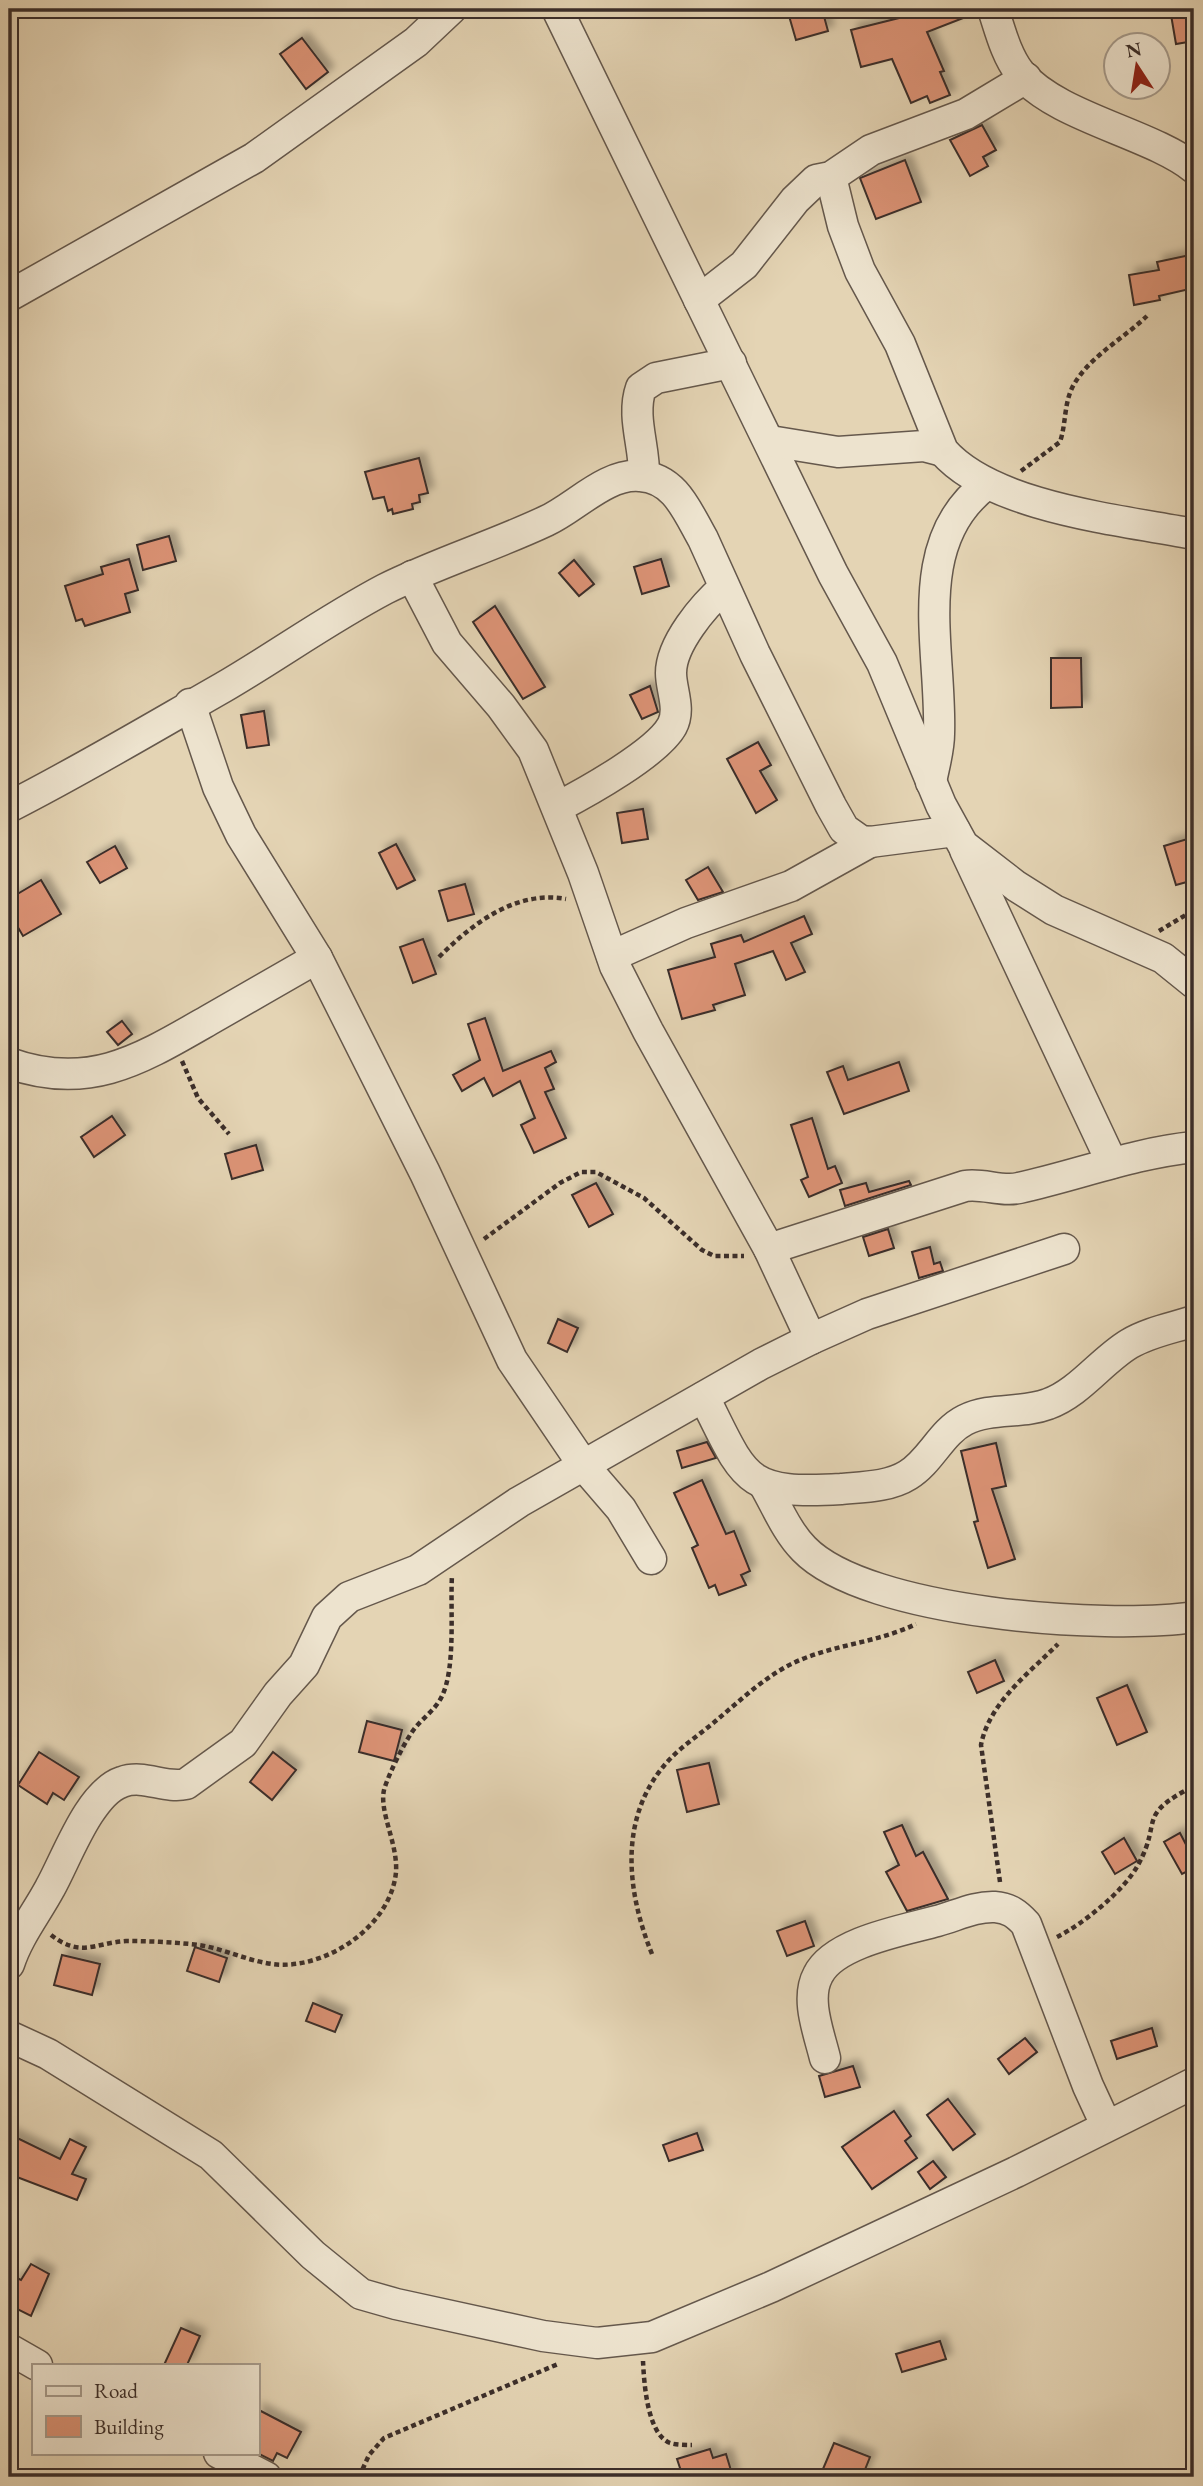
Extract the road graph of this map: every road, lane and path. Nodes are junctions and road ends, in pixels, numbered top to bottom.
1 (451, 9) edge
2 (556, 9) edge
3 (993, 9) edge
4 (1026, 78) junction
5 (1194, 168) edge
6 (831, 177) junction
7 (9, 296) edge
8 (699, 300) junction
9 (1147, 316) dead end
10 (731, 363) junction
11 (769, 441) junction
12 (943, 451) junction
13 (644, 476) junction
14 (995, 487) junction
15 (1194, 534) edge
16 (412, 576) junction
17 (724, 588) junction
18 (190, 704) junction
19 (931, 782) junction
20 (9, 807) edge
21 (558, 807) junction
22 (959, 838) junction
23 (870, 842) junction
24 (1194, 909) edge
25 (596, 912) junction
26 (1136, 946) junction
27 (612, 956) junction
28 (439, 957) dead end
29 (317, 958) junction
30 (1194, 983) edge
31 (176, 1040) junction
32 (9, 1063) edge
33 (229, 1134) dead end
34 (1194, 1147) edge
35 (1112, 1163) junction
36 (1064, 1249) dead end
37 (769, 1250) junction
38 (463, 1254) junction
39 (1194, 1321) edge
40 (811, 1339) junction
41 (704, 1397) junction
42 (584, 1466) junction
43 (765, 1486) junction
44 (451, 1547) junction
45 (651, 1559) dead end
46 (952, 1607) junction
47 (1194, 1617) edge
48 (1083, 1619) junction
49 (1194, 1786) edge
50 (1003, 1908) junction
51 (33, 1918) junction
52 (1037, 1947) junction
53 (652, 1954) dead end
54 (9, 1964) edge
55 (9, 2036) edge
56 (825, 2058) dead end
57 (1194, 2083) edge
58 (1106, 2125) junction
59 (641, 2339) junction
60 (580, 2341) junction
61 (9, 2349) edge
62 (35, 2364) edge
63 (692, 2445) dead end
64 (221, 2454) edge
65 (266, 2477) edge
66 (359, 2477) edge

1 - 7 street
2 - 8 street
3 - 4 street
4 - 5 street
4 - 6 street
6 - 8 street
6 - 12 street
8 - 10 street
9 - 14 path
10 - 11 street
10 - 13 street
11 - 12 street
11 - 19 street
12 - 14 street
13 - 16 street
13 - 17 street
14 - 15 street
14 - 19 street
16 - 18 street
16 - 21 street
17 - 21 street
17 - 23 street
18 - 20 street
18 - 29 street
19 - 22 street
21 - 25 street
22 - 23 street
22 - 26 street
22 - 35 street
23 - 27 street
24 - 26 path
25 - 27 street
25 - 28 path
26 - 30 street
27 - 37 street
29 - 31 street
29 - 38 street
31 - 32 street
31 - 33 path
34 - 35 street
35 - 37 street
36 - 40 street
37 - 38 path
37 - 40 street
38 - 42 street
39 - 43 street
40 - 41 street
41 - 42 street
41 - 43 street
42 - 44 street
42 - 45 street
43 - 46 street
44 - 51 street
44 - 51 path
46 - 48 street
46 - 53 path
47 - 48 street
48 - 50 path
49 - 52 path
50 - 52 street
50 - 56 street
51 - 54 street
52 - 58 street
55 - 60 street
57 - 58 street
58 - 59 street
59 - 60 street
59 - 63 path
60 - 66 path
61 - 62 street
64 - 65 street

